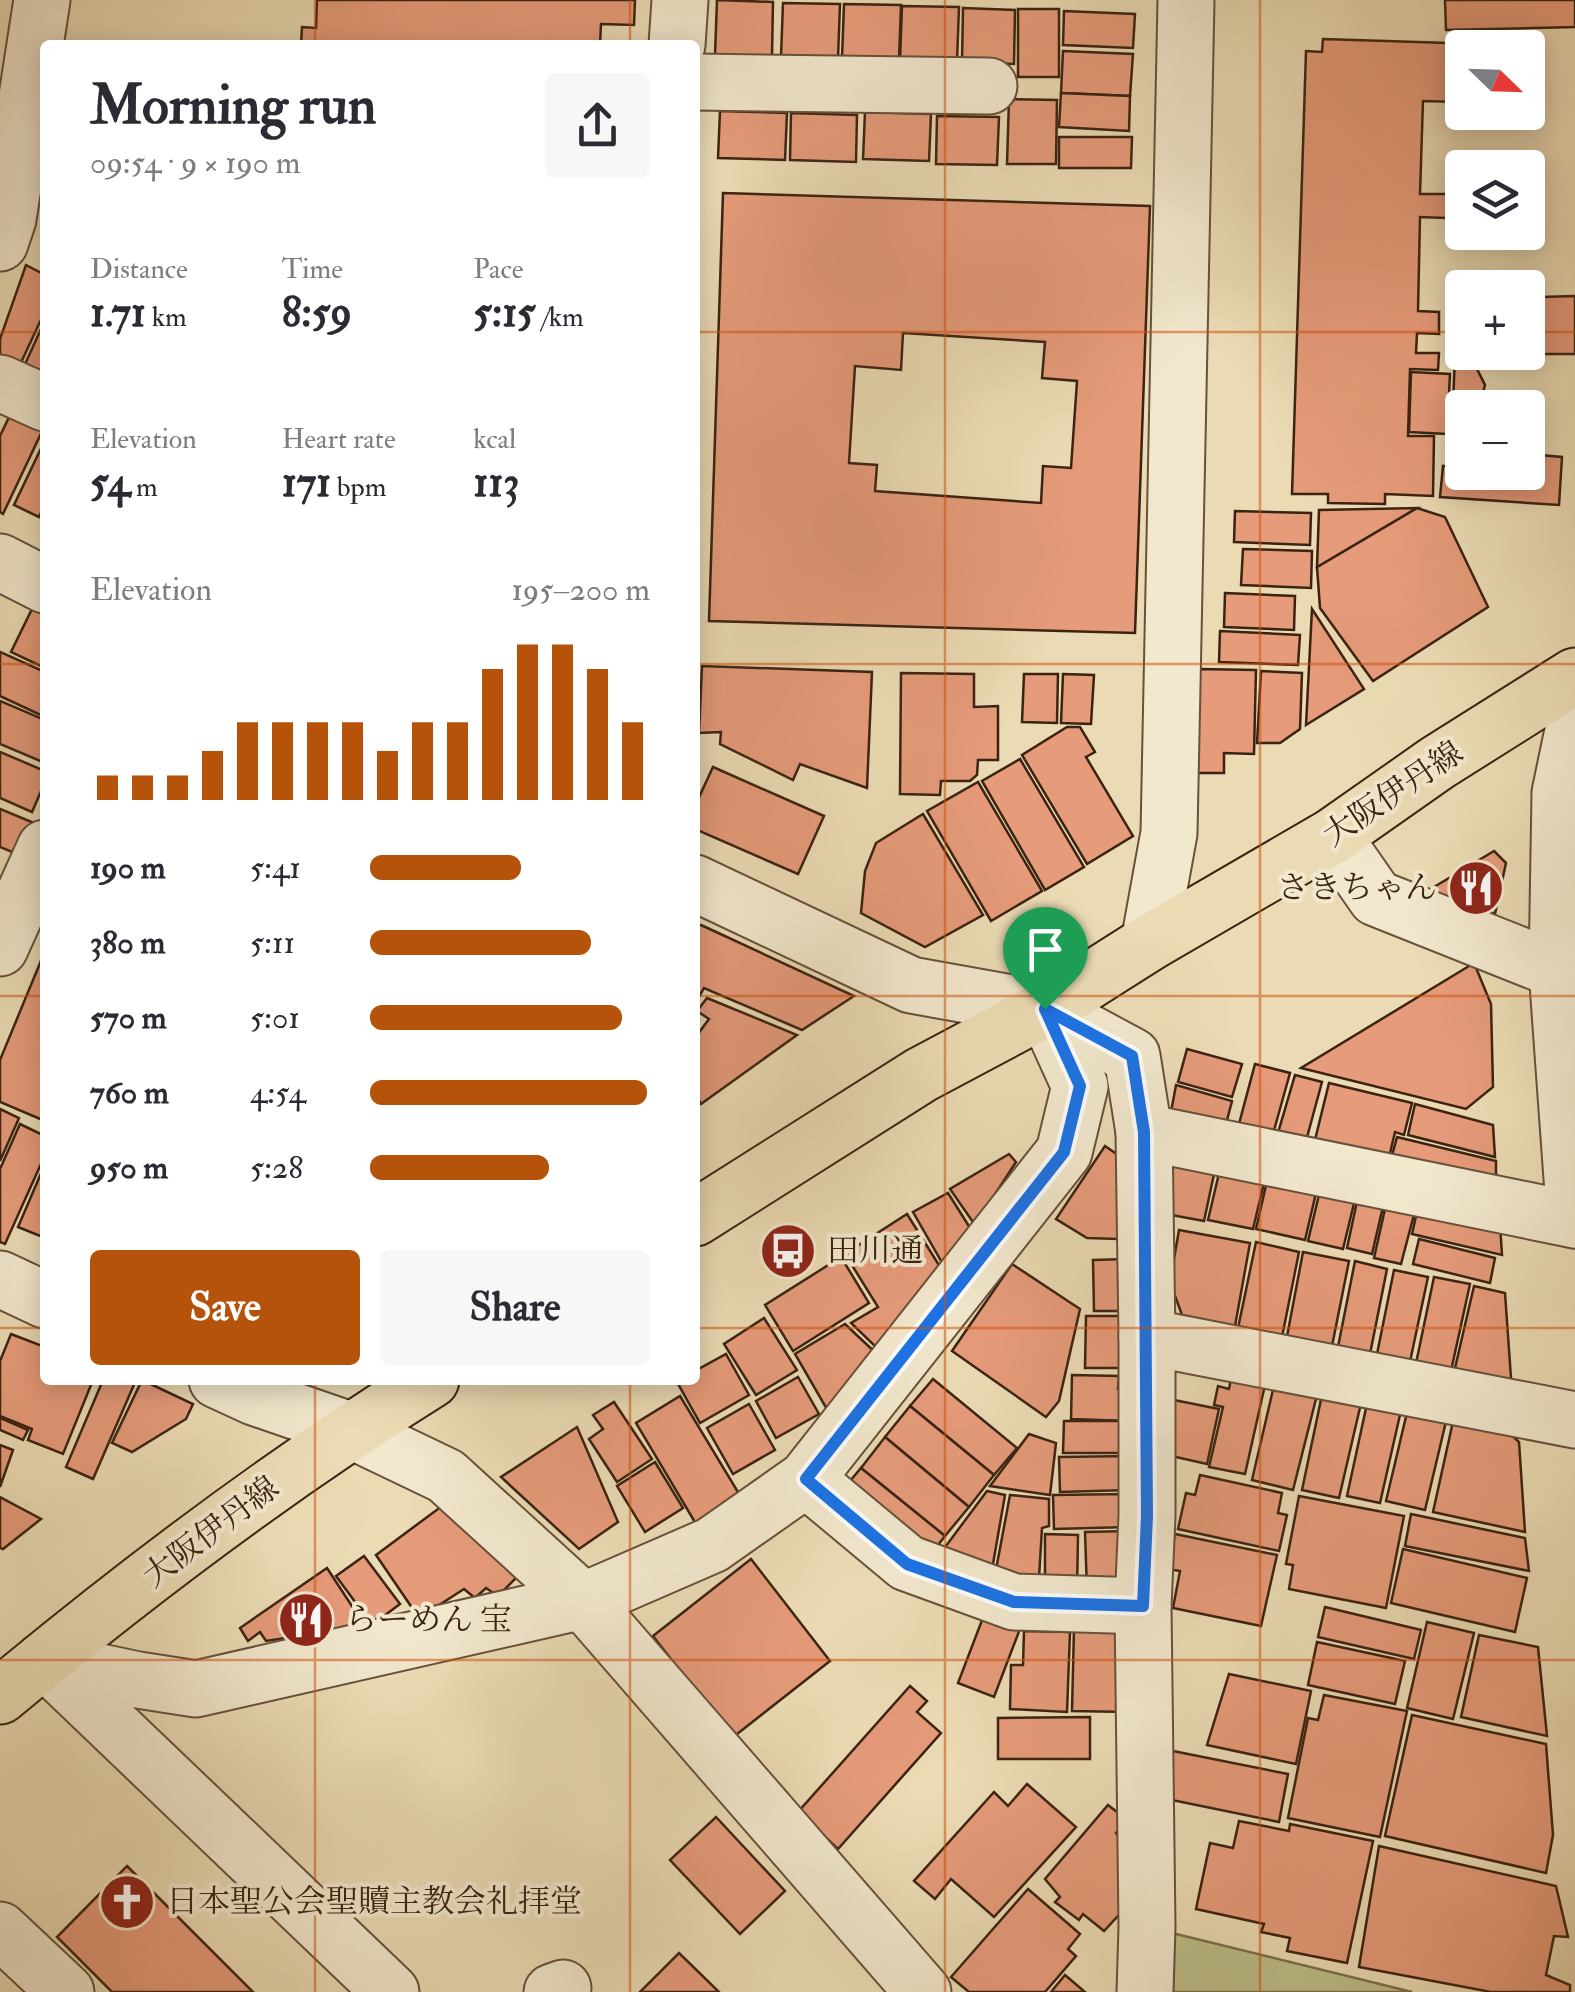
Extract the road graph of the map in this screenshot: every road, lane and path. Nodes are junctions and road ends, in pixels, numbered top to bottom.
1 (42, 0) edge
2 (680, 0) edge
3 (1186, 0) edge
4 (678, 40) edge
5 (700, 82) edge
6 (988, 86) dead end
7 (0, 244) edge
8 (0, 383) edge
9 (40, 401) edge
10 (0, 562) edge
11 (40, 582) edge
12 (1575, 676) edge
13 (1575, 721) edge
14 (1333, 836) junction
15 (40, 859) edge
16 (700, 885) edge
17 (1149, 943) junction
18 (0, 948) edge
19 (1566, 970) edge
20 (1045, 1009) junction
21 (1144, 1132) junction
22 (700, 1215) edge
23 (1575, 1220) edge
24 (0, 1279) edge
25 (40, 1298) edge
26 (1147, 1338) junction
27 (228, 1385) edge
28 (423, 1385) edge
29 (1575, 1420) edge
30 (350, 1430) junction
31 (806, 1479) junction
32 (583, 1601) junction
33 (1143, 1606) junction
34 (44, 1660) junction
35 (0, 1696) edge
36 (0, 1930) edge
37 (364, 1984) edge
38 (66, 1992) edge
39 (923, 1992) edge
40 (1145, 1992) edge

1 - 7 street
2 - 4 street
3 - 17 street
5 - 6 street
8 - 9 street
10 - 11 street
12 - 14 main road, 大阪伊丹線
13 - 19 street
14 - 17 main road, 大阪伊丹線
14 - 19 street
15 - 18 street
16 - 20 street
17 - 20 main road, 大阪伊丹線
19 - 23 street
20 - 21 street
20 - 22 main road, 大阪伊丹線
20 - 31 street
21 - 23 street
21 - 26 street
24 - 25 street
26 - 29 street
26 - 33 street
27 - 30 street
28 - 30 main road, 大阪伊丹線
30 - 32 street
30 - 34 main road, 大阪伊丹線
31 - 32 street
31 - 33 street
32 - 34 street
32 - 39 street
33 - 40 street
34 - 35 main road, 大阪伊丹線
34 - 37 street
36 - 38 street

